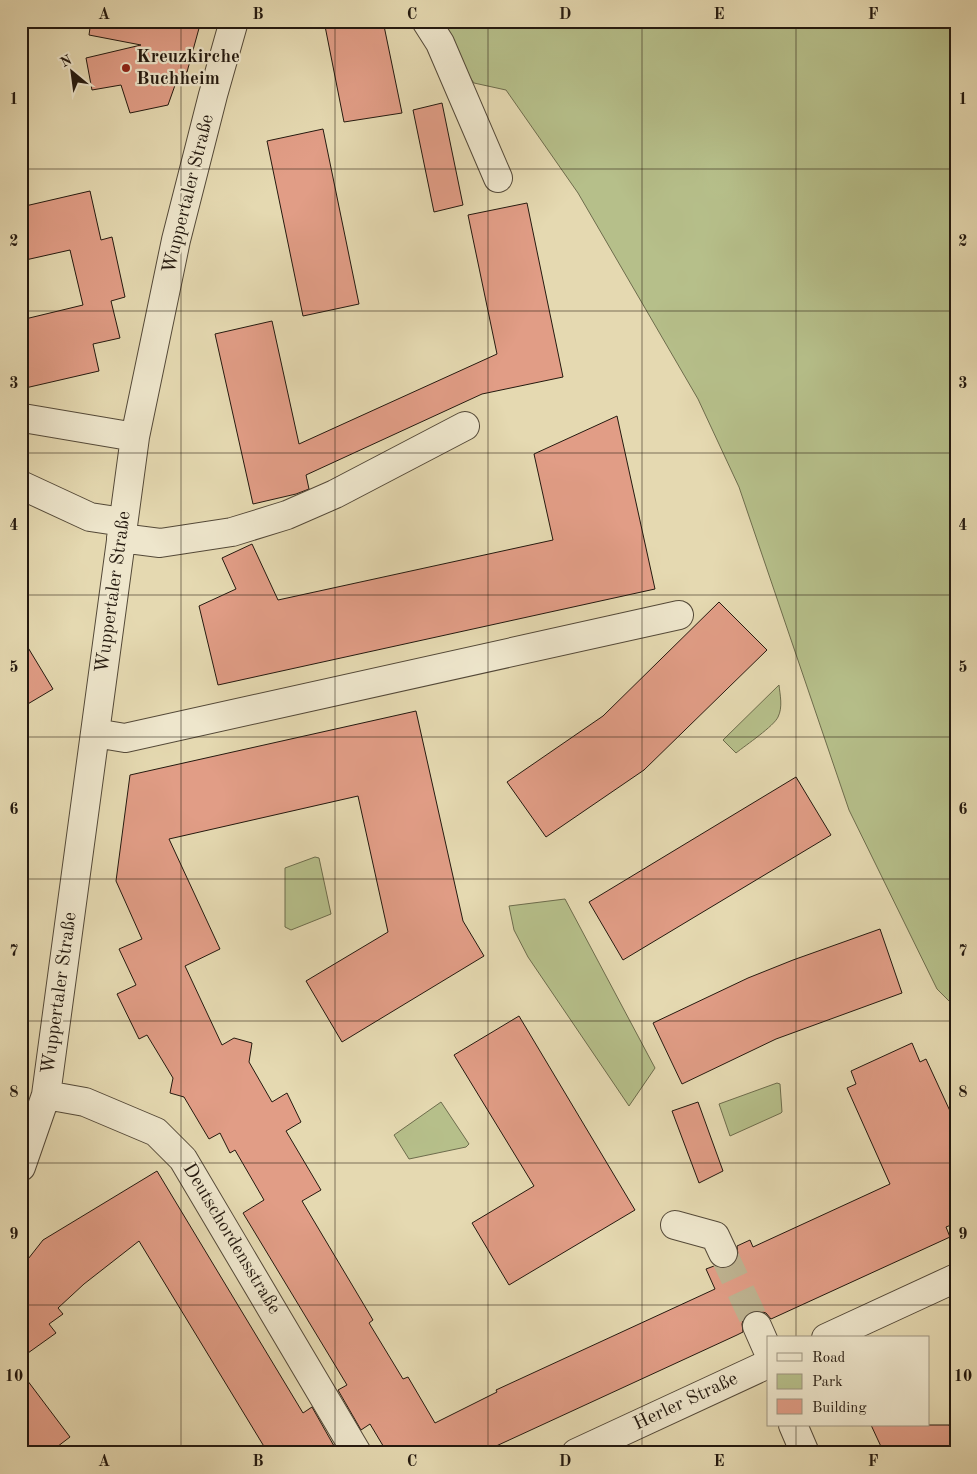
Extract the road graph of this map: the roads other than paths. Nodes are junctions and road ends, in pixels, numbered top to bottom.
1 (234, 21) edge
2 (426, 21) edge
3 (498, 178) dead end
4 (23, 418) dead end
5 (465, 426) dead end
6 (136, 437) junction
7 (21, 485) edge
8 (122, 530) junction
9 (679, 615) dead end
10 (95, 733) junction
11 (46, 1095) junction
12 (21, 1167) edge
13 (675, 1225) dead end
14 (723, 1253) tunnel mouth
15 (956, 1278) edge
16 (757, 1326) tunnel mouth
17 (830, 1336) edge
18 (767, 1360) edge
19 (767, 1363) edge
20 (793, 1426) edge
21 (357, 1453) edge
22 (576, 1453) edge
23 (805, 1453) edge

1 - 6 street, Wuppertaler Straße
2 - 3 street
4 - 6 street
5 - 8 street
6 - 8 street, Wuppertaler Straße
7 - 8 street
8 - 10 street, Wuppertaler Straße
9 - 10 street
10 - 11 street, Wuppertaler Straße
11 - 12 street, Wuppertaler Straße
11 - 21 street, Deutschordensstraße
13 - 14 street
15 - 17 street
16 - 18 street
19 - 22 street, Herler Straße
20 - 23 street

